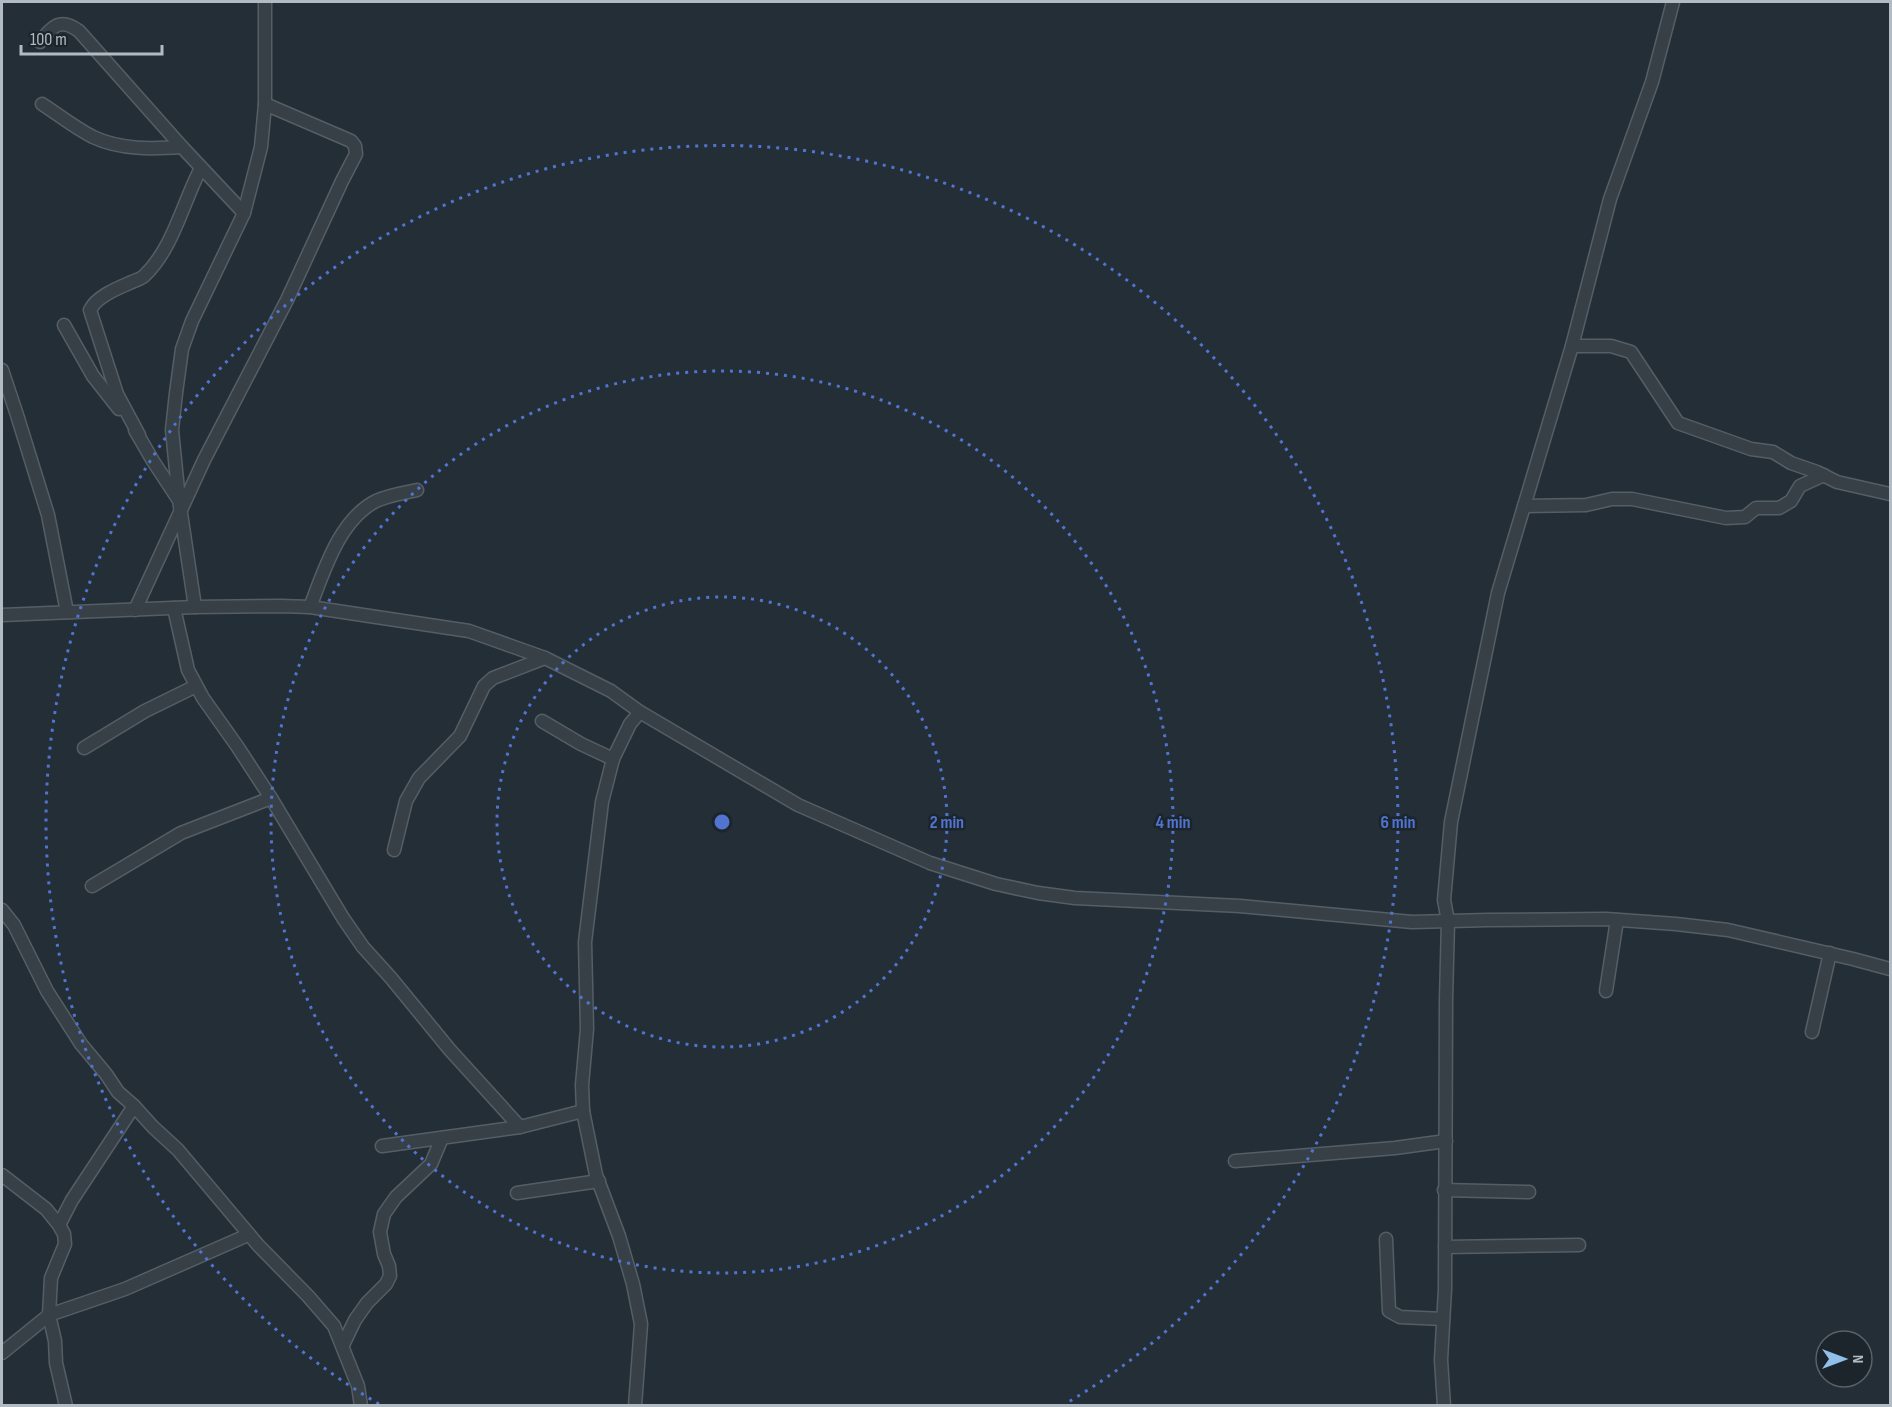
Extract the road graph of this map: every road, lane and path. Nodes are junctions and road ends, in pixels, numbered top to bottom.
1 (265, 2) edge
2 (1673, 2) edge
3 (40, 42) dead end
4 (42, 104) dead end
5 (265, 104) junction
6 (182, 147) junction
7 (201, 168) junction
8 (244, 213) junction
9 (64, 326) dead end
10 (1572, 346) junction
11 (2, 370) edge
12 (140, 435) junction
13 (1824, 475) junction
14 (417, 490) dead end
15 (1890, 494) edge
16 (179, 504) junction
17 (1524, 506) junction
18 (195, 607) junction
19 (310, 607) junction
20 (174, 608) junction
21 (135, 610) junction
22 (67, 612) junction
23 (2, 615) edge
24 (545, 658) junction
25 (196, 686) junction
26 (639, 711) junction
27 (542, 721) dead end
28 (84, 748) dead end
29 (614, 759) junction
30 (271, 798) junction
31 (394, 850) dead end
32 (92, 886) dead end
33 (2, 910) edge
34 (1617, 920) junction
35 (1448, 921) junction
36 (1830, 953) junction
37 (1890, 969) edge
38 (1606, 991) dead end
39 (1812, 1032) dead end
40 (134, 1106) junction
41 (583, 1112) junction
42 (520, 1127) junction
43 (442, 1138) junction
44 (1446, 1141) junction
45 (382, 1146) dead end
46 (1235, 1161) dead end
47 (2, 1175) edge
48 (599, 1181) junction
49 (1444, 1190) junction
50 (1529, 1192) dead end
51 (517, 1193) dead end
52 (59, 1225) junction
53 (248, 1234) junction
54 (1386, 1239) dead end
55 (1579, 1245) dead end
56 (1445, 1247) junction
57 (49, 1315) junction
58 (1443, 1318) junction
59 (343, 1345) junction
60 (2, 1353) edge
61 (66, 1406) edge
62 (361, 1406) edge
63 (635, 1406) edge
64 (1444, 1406) edge

1 - 5 street
2 - 10 street
3 - 6 street
4 - 6 street
5 - 8 street
5 - 16 street
6 - 7 street
7 - 8 street
7 - 12 street
8 - 16 street
9 - 12 street
10 - 13 street
10 - 17 street
11 - 22 street
12 - 16 street
13 - 15 street
13 - 17 street
14 - 19 street
16 - 18 street
16 - 21 street
17 - 35 street
18 - 19 street
18 - 20 street
19 - 24 street
20 - 21 street
20 - 25 street
21 - 22 street
22 - 23 street
24 - 26 street
24 - 31 street
25 - 28 street
25 - 30 street
26 - 29 street
26 - 35 street
27 - 29 street
29 - 41 street
30 - 32 street
30 - 42 street
33 - 40 street
34 - 35 street
34 - 36 street
34 - 38 street
35 - 44 street
36 - 37 street
36 - 39 street
40 - 52 street
40 - 53 street
41 - 42 street
41 - 48 street
42 - 43 street
43 - 45 street
43 - 59 street
44 - 46 street
44 - 49 street
47 - 52 street
48 - 51 street
48 - 63 street
49 - 50 street
49 - 56 street
52 - 57 street
53 - 57 street
53 - 59 street
54 - 58 street
55 - 56 street
56 - 58 street
57 - 60 street
57 - 61 street
58 - 64 street
59 - 62 street

